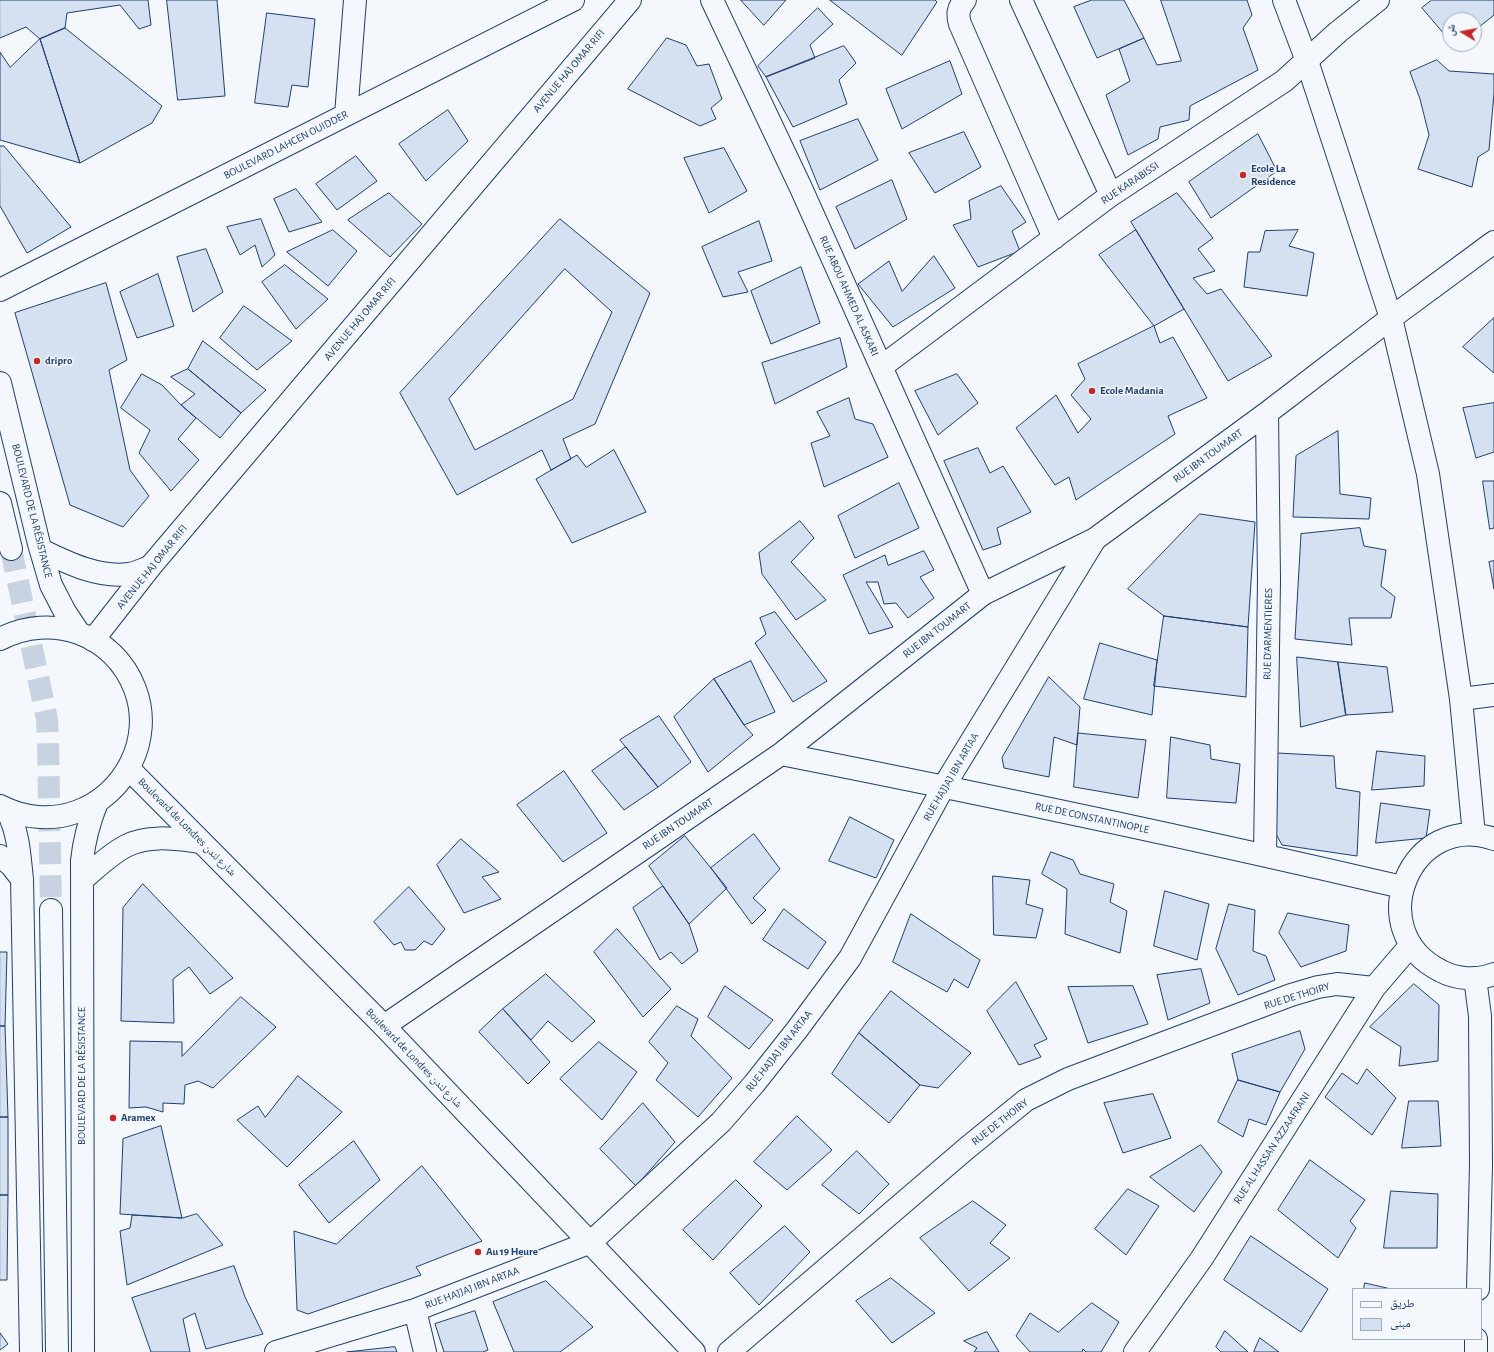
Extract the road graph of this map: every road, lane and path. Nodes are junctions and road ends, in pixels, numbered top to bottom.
1 (355, 0) edge
2 (573, 0) edge
3 (630, 0) edge
4 (712, 0) edge
5 (1021, 0) edge
6 (1284, 0) edge
7 (1378, 0) edge
8 (961, 7) edge
9 (1307, 61) junction
10 (346, 115) junction
11 (1111, 195) junction
12 (1054, 238) junction
13 (1494, 242) edge
14 (0, 290) edge
15 (1390, 318) junction
16 (881, 367) junction
17 (0, 383) edge
18 (1267, 413) junction
19 (0, 503) edge
20 (1095, 539) junction
21 (11, 549) tunnel mouth
22 (41, 550) junction
23 (150, 567) junction
24 (983, 594) junction
25 (86, 636) junction
26 (0, 639) edge
27 (1494, 695) edge
28 (1461, 699) junction
29 (781, 754) junction
30 (129, 769) junction
31 (944, 786) junction
32 (98, 802) junction
33 (4, 808) edge
34 (1484, 837) edge
35 (201, 842) junction
36 (1265, 855) junction
37 (0, 856) edge
38 (22, 879) junction
39 (82, 880) junction
40 (1402, 887) junction
41 (51, 910) tunnel mouth
42 (1410, 946) junction
43 (1484, 976) edge
44 (1374, 988) junction
45 (384, 1026) junction
46 (591, 1242) junction
47 (1478, 1288) edge
48 (415, 1310) junction
49 (1476, 1340) edge
50 (31, 1352) edge
51 (57, 1352) edge
52 (83, 1352) edge
53 (276, 1352) edge
54 (425, 1352) edge
55 (694, 1352) edge
56 (729, 1352) edge
57 (1135, 1352) edge
58 (1476, 1352) edge

1 - 10 street
2 - 10 street, BOULEVARD LAHCEN OUIDDER
3 - 23 street, AVENUE HAJ OMAR RIFI
4 - 16 street, RUE ABOU AHMED AL ASKARI
5 - 11 street
6 - 9 street
7 - 9 street, RUE KARABISSI
8 - 12 street
9 - 11 street, RUE KARABISSI
9 - 15 street
10 - 14 street, BOULEVARD LAHCEN OUIDDER
11 - 12 street, RUE KARABISSI
12 - 16 street, RUE KARABISSI
13 - 15 street, RUE IBN TOUMART
15 - 18 street, RUE IBN TOUMART
15 - 28 street
16 - 24 street, RUE ABOU AHMED AL ASKARI
17 - 22 street, BOULEVARD DE LA RÉSISTANCE
18 - 20 street, RUE IBN TOUMART
18 - 36 street, RUE D'ARMENTIERES
19 - 21 street
20 - 24 street, RUE IBN TOUMART
20 - 31 street, RUE HAJJAJ IBN ARTAA
22 - 23 street
22 - 25 street, BOULEVARD DE LA RÉSISTANCE
23 - 25 street, AVENUE HAJ OMAR RIFI
24 - 29 street, RUE IBN TOUMART
25 - 26 street
25 - 30 street
27 - 28 street
28 - 34 street
29 - 31 street, RUE DE CONSTANTINOPLE
29 - 45 street, RUE IBN TOUMART
30 - 32 street
30 - 35 street, Boulevard de Londres شارع لندن
31 - 36 street, RUE DE CONSTANTINOPLE
31 - 46 street, RUE HAJJAJ IBN ARTAA
32 - 33 street
32 - 39 street, BOULEVARD DE LA RÉSISTANCE
33 - 38 street
34 - 40 street
35 - 39 street
35 - 45 street, Boulevard de Londres شارع لندن
36 - 40 street, RUE DE CONSTANTINOPLE
37 - 38 street
38 - 50 street
39 - 52 street, BOULEVARD DE LA RÉSISTANCE
40 - 42 street
41 - 51 street
42 - 43 street
42 - 44 street, RUE AL HASSAN AZZAAFRANI
43 - 47 street
44 - 56 street, RUE DE THOIRY
44 - 57 street, RUE AL HASSAN AZZAAFRANI
45 - 46 street, Boulevard de Londres شارع لندن
46 - 48 street, RUE HAJJAJ IBN ARTAA
46 - 55 street, Boulevard de Londres شارع لندن
48 - 53 street, RUE HAJJAJ IBN ARTAA
48 - 54 street
49 - 58 street

